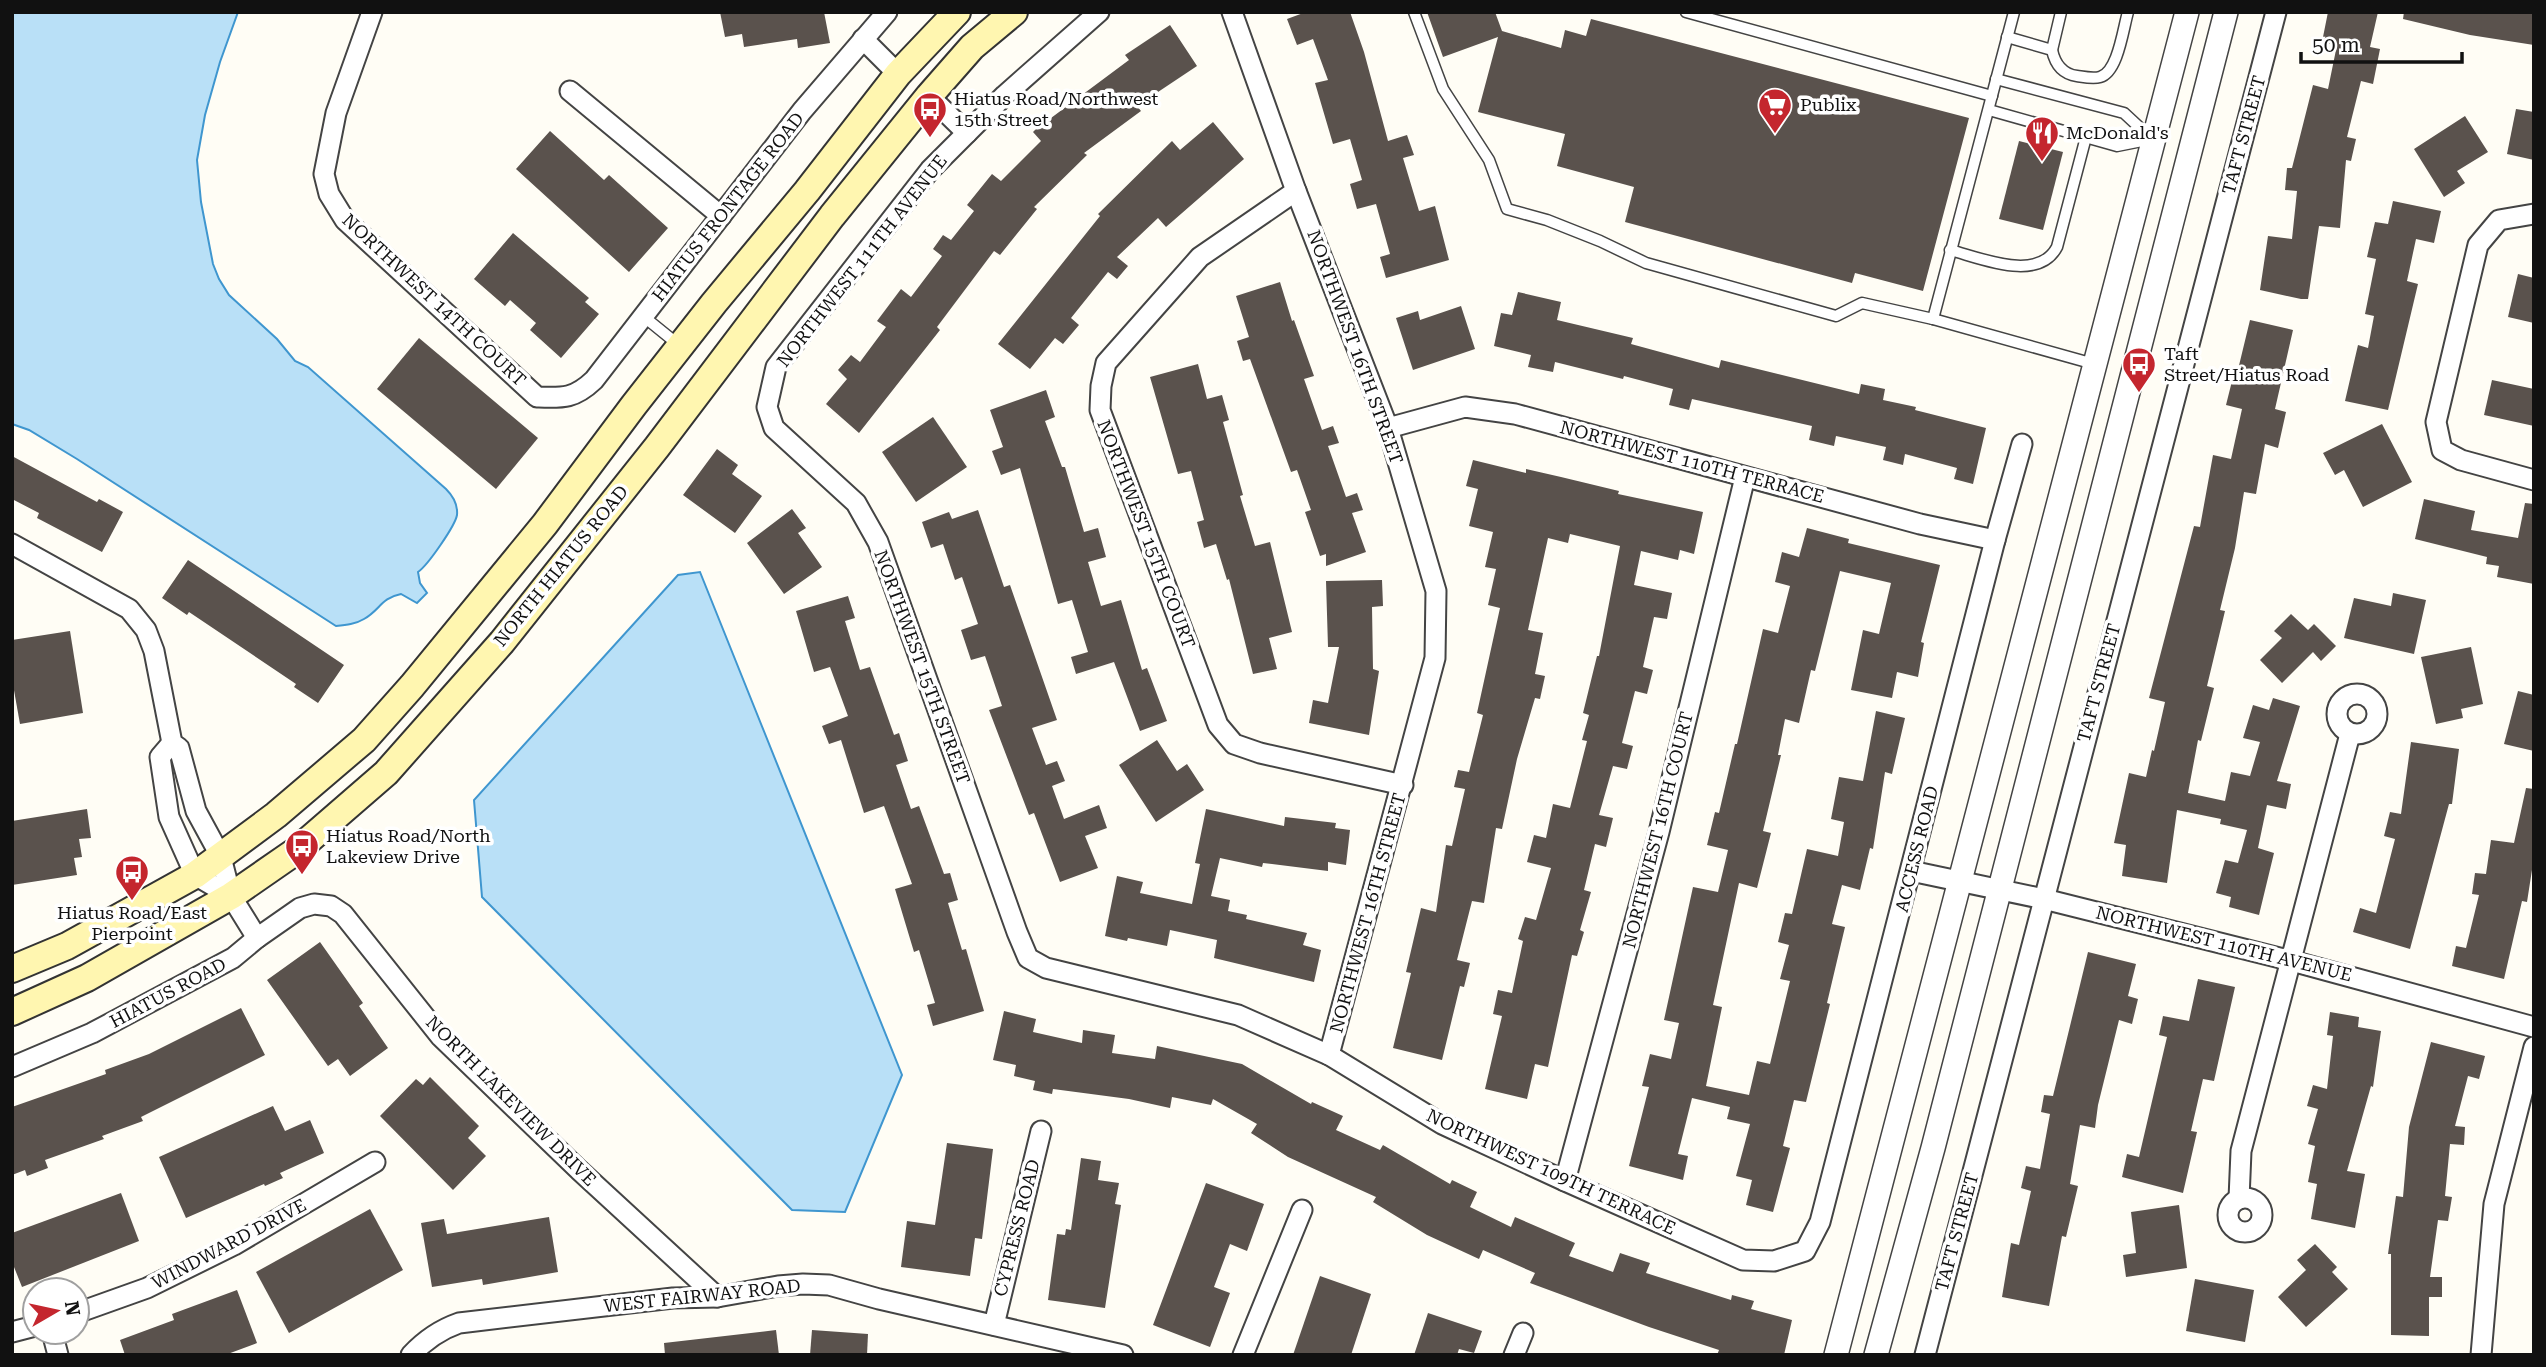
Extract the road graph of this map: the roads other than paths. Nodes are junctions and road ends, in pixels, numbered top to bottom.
1 (372, 12) edge
2 (887, 12) edge
3 (957, 12) edge
4 (1014, 12) edge
5 (1099, 12) edge
6 (1232, 12) edge
7 (1414, 12) edge
8 (1686, 12) edge
9 (2014, 12) edge
10 (2061, 12) edge
11 (2128, 12) edge
12 (2187, 12) edge
13 (2226, 12) edge
14 (2276, 12) edge
15 (2007, 37) junction
16 (863, 39) junction
17 (2052, 50) junction
18 (898, 74) junction
19 (1996, 79) junction
20 (570, 91) dead end
21 (929, 96) junction
22 (1992, 96) junction
23 (1989, 110) junction
24 (967, 133) junction
25 (2086, 137) junction
26 (2153, 139) junction
27 (2190, 150) junction
28 (1296, 191) junction
29 (2534, 214) edge
30 (720, 216) junction
31 (1950, 250) junction
32 (643, 316) junction
33 (1933, 319) junction
34 (680, 346) junction
35 (2094, 364) junction
36 (2131, 375) junction
37 (567, 398) joint
38 (767, 407) joint
39 (1388, 428) junction
40 (2022, 444) dead end
41 (1745, 477) junction
42 (2534, 480) edge
43 (1996, 540) junction
44 (12, 544) edge
45 (2350, 734) dead end
46 (172, 743) junction
47 (1403, 785) junction
48 (221, 857) junction
49 (1911, 872) junction
50 (195, 874) junction
51 (1958, 881) junction
52 (1999, 889) junction
53 (231, 897) junction
54 (2044, 899) junction
55 (314, 904) joint
56 (257, 938) junction
57 (1028, 958) joint
58 (2292, 961) junction
59 (12, 969) edge
60 (12, 1012) edge
61 (2534, 1027) edge
62 (2534, 1047) edge
63 (1329, 1055) junction
64 (12, 1067) edge
65 (1041, 1131) dead end
66 (374, 1162) dead end
67 (1565, 1181) junction
68 (2239, 1199) dead end
69 (1302, 1210) dead end
70 (1805, 1251) joint
71 (717, 1297) junction
72 (91, 1308) edge
73 (993, 1325) junction
74 (1524, 1333) dead end
75 (411, 1355) edge
76 (1123, 1355) edge
77 (1243, 1355) edge
78 (1514, 1355) edge
79 (1836, 1355) edge
80 (1875, 1355) edge
81 (1925, 1355) edge
82 (2481, 1355) edge

1 - 37 street, NORTHWEST 14TH COURT
2 - 16 street, HIATUS FRONTAGE ROAD
3 - 18 main road
4 - 21 main road, NORTH HIATUS ROAD
5 - 24 street, NORTHWEST 111TH AVENUE
6 - 28 street, NORTHWEST 16TH STREET
7 - 33 lane
8 - 22 lane
9 - 15 lane
10 - 17 lane
11 - 17 lane
12 - 26 street
13 - 27 street
14 - 54 street, TAFT STREET
15 - 17 lane
15 - 19 lane
16 - 18 street
16 - 30 street, HIATUS FRONTAGE ROAD
18 - 21 main road
18 - 34 main road
19 - 22 lane
19 - 26 lane
20 - 30 street
21 - 24 street
21 - 53 main road, NORTH HIATUS ROAD
22 - 23 lane
23 - 25 lane
23 - 31 lane
24 - 38 street, NORTHWEST 111TH AVENUE
25 - 26 lane
25 - 31 lane
26 - 27 street
26 - 35 street
27 - 36 street
28 - 39 street, NORTHWEST 16TH STREET
28 - 47 street, NORTHWEST 15TH COURT
29 - 42 street
30 - 32 street, HIATUS FRONTAGE ROAD
31 - 33 lane
32 - 34 lane
32 - 37 street, HIATUS FRONTAGE ROAD
33 - 35 lane
34 - 48 main road
35 - 36 street
35 - 51 street
36 - 52 street
38 - 57 street, NORTHWEST 15TH STREET
39 - 41 street, NORTHWEST 110TH TERRACE
39 - 47 street, NORTHWEST 16TH STREET
40 - 43 street, ACCESS ROAD
41 - 43 street, NORTHWEST 110TH TERRACE
41 - 67 street, NORTHWEST 16TH COURT
43 - 49 street, ACCESS ROAD
44 - 46 street
45 - 58 street
46 - 48 street
46 - 50 street
47 - 63 street, NORTHWEST 16TH STREET
48 - 50 main road
48 - 53 street
49 - 51 street, NORTHWEST 110TH AVENUE
49 - 70 street, ACCESS ROAD
50 - 53 street
50 - 59 main road
51 - 52 street, NORTHWEST 110TH AVENUE
51 - 79 street
52 - 54 street, NORTHWEST 110TH AVENUE
52 - 80 street
53 - 56 street
53 - 60 main road, NORTH HIATUS ROAD
54 - 58 street, NORTHWEST 110TH AVENUE
54 - 81 street, TAFT STREET
55 - 56 street, HIATUS ROAD
55 - 71 street, NORTH LAKEVIEW DRIVE
56 - 64 street, HIATUS ROAD
57 - 63 street, NORTHWEST 109TH TERRACE
58 - 61 street, NORTHWEST 110TH AVENUE
58 - 68 street
62 - 82 street
63 - 67 street, NORTHWEST 109TH TERRACE
65 - 73 street, CYPRESS ROAD
66 - 72 street, WINDWARD DRIVE
67 - 70 street, NORTHWEST 109TH TERRACE
69 - 77 street
71 - 73 street, WEST FAIRWAY ROAD
71 - 75 street, WEST FAIRWAY ROAD
73 - 76 street, WEST FAIRWAY ROAD
74 - 78 street

